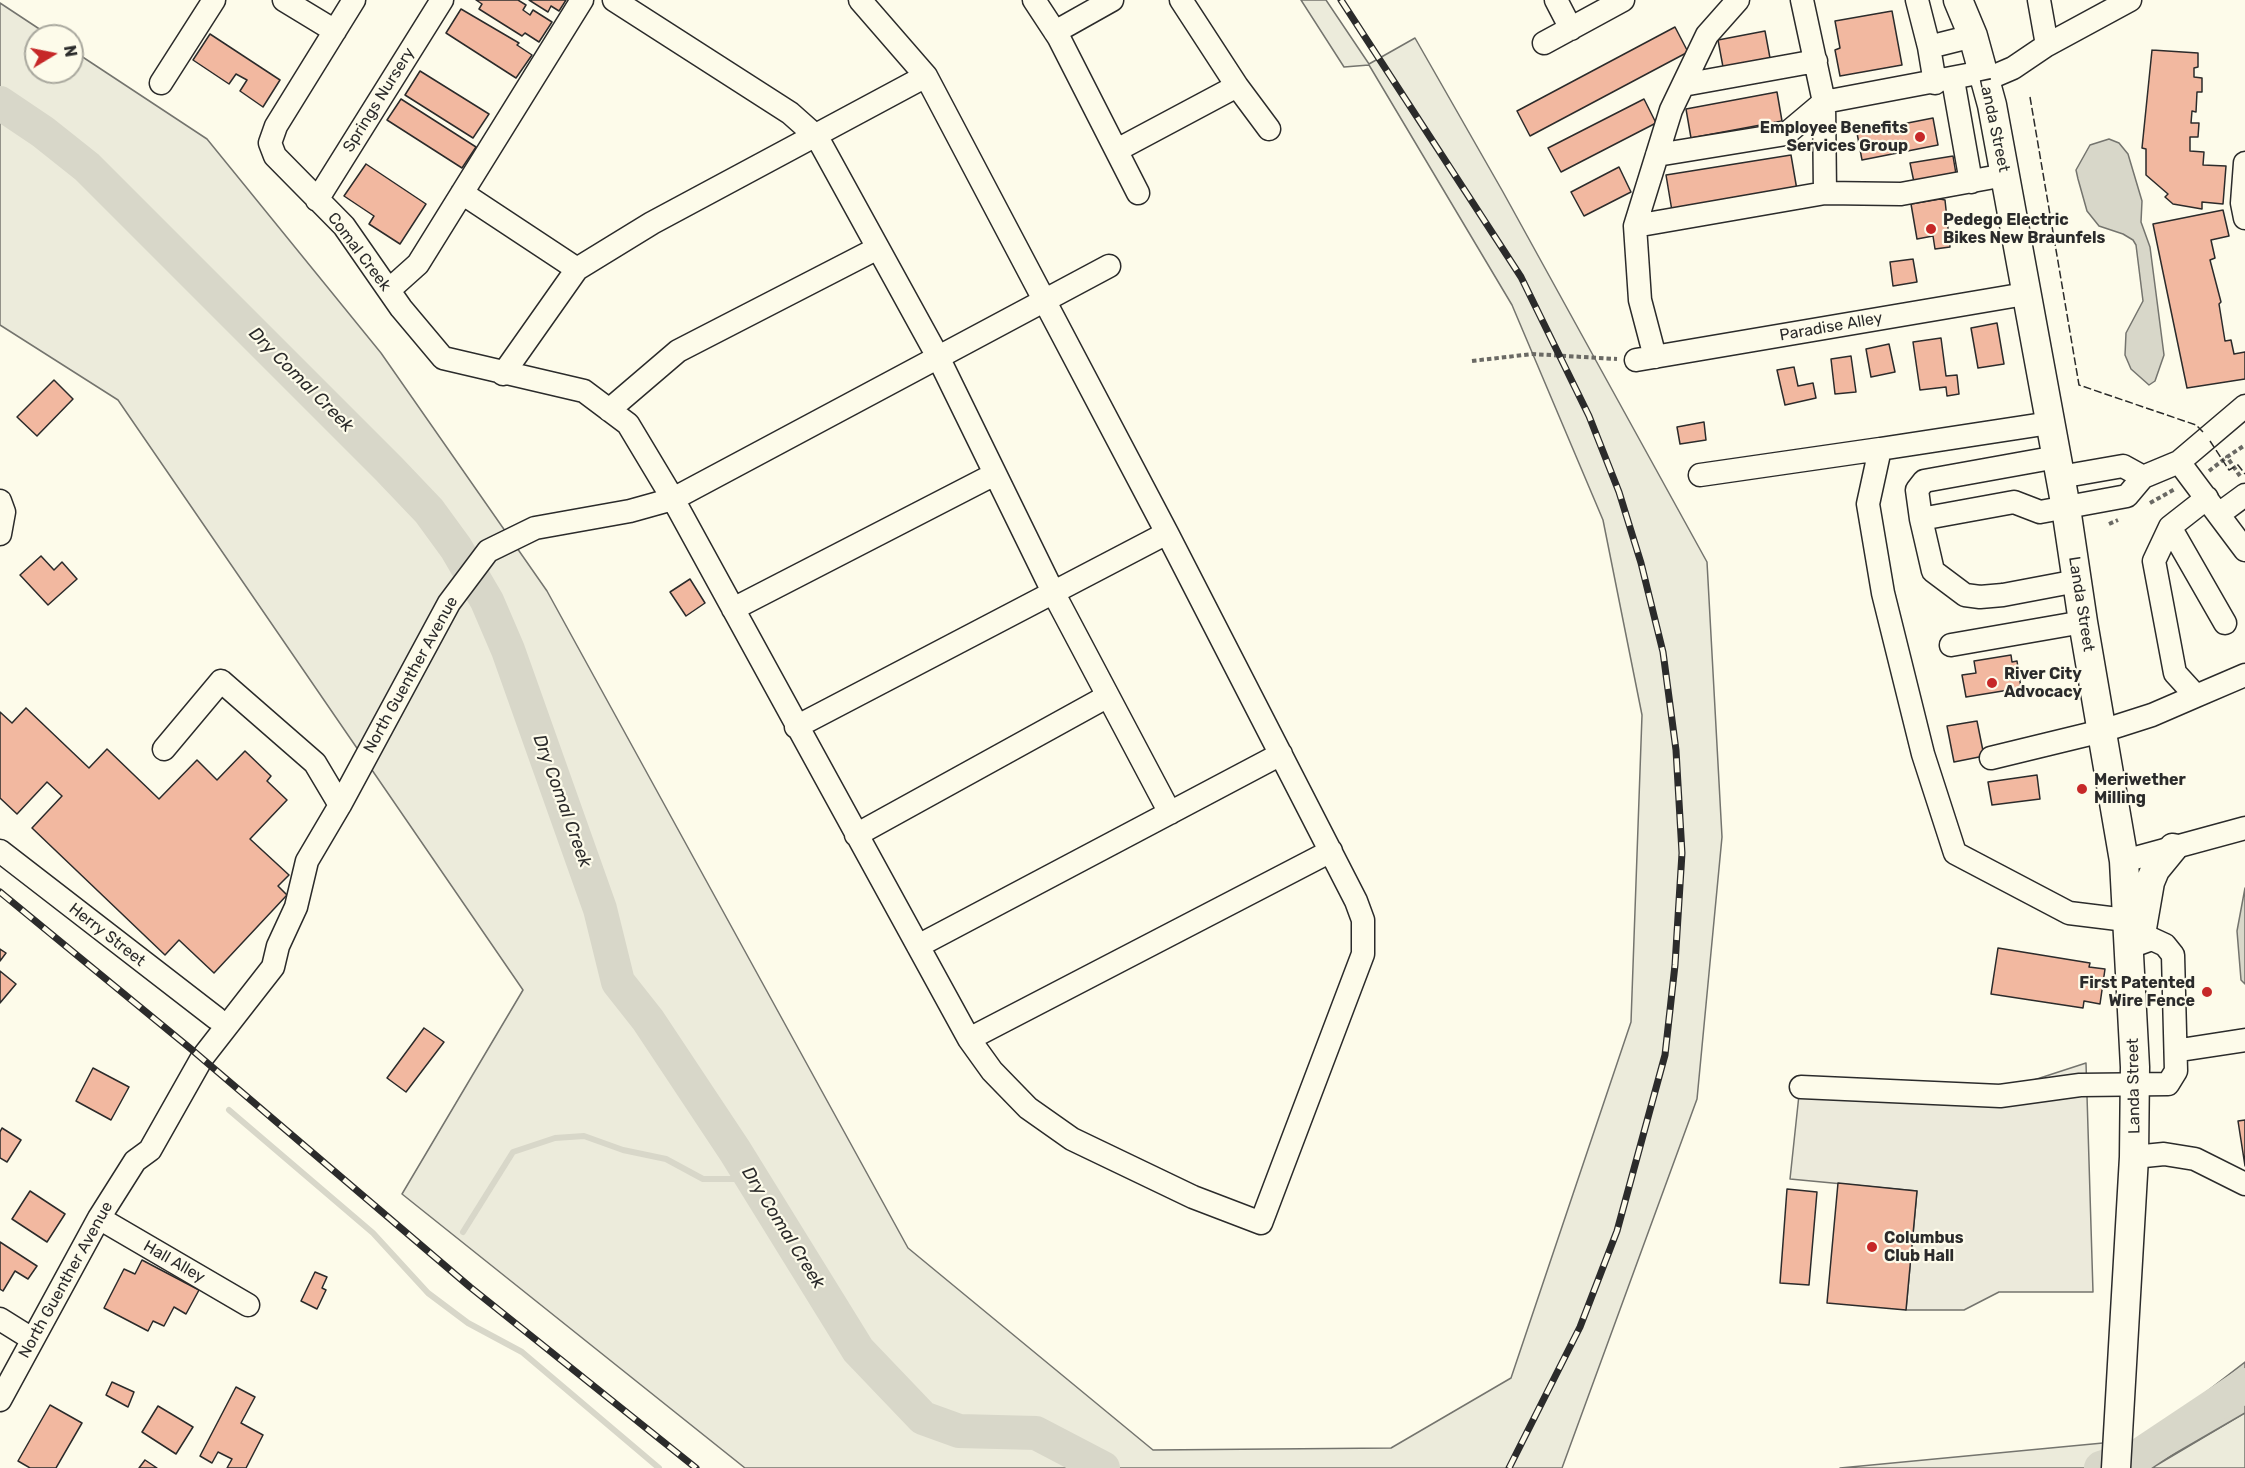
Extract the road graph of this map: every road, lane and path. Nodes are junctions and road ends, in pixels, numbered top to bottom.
1 (214, 0) edge
2 (284, 0) edge
3 (354, 0) edge
4 (442, 0) edge
5 (582, 0) edge
6 (614, 0) edge
7 (860, 0) edge
8 (1034, 0) edge
9 (1112, 0) edge
10 (1181, 0) edge
11 (1556, 0) edge
12 (1623, 0) edge
13 (1738, 0) edge
14 (1802, 0) edge
15 (2039, 0) edge
16 (1920, 1) edge
17 (2122, 2) edge
18 (1965, 12) edge
19 (1571, 29) junction
20 (335, 32) junction
21 (1055, 32) junction
22 (1544, 44) dead end
23 (2048, 45) junction
24 (1929, 47) junction
25 (1816, 61) junction
26 (926, 76) junction
27 (1984, 76) junction
28 (1944, 81) junction
29 (161, 83) dead end
30 (1683, 85) junction
31 (1237, 86) junction
32 (1824, 102) junction
33 (1995, 123) junction
34 (1269, 129) dead end
35 (1962, 130) junction
36 (817, 137) junction
37 (1117, 150) junction
38 (1657, 155) junction
39 (2245, 163) edge
40 (2005, 175) junction
41 (1971, 182) junction
42 (1825, 192) junction
43 (462, 193) junction
44 (1138, 193) dead end
45 (317, 200) junction
46 (2245, 218) edge
47 (1635, 226) junction
48 (878, 248) junction
49 (1109, 266) dead end
50 (577, 269) junction
51 (2025, 294) junction
52 (395, 299) junction
53 (1044, 300) junction
54 (938, 357) junction
55 (1646, 358) junction
56 (1472, 361) dead end
57 (503, 374) junction
58 (2245, 406) edge
59 (609, 410) junction
60 (2050, 423) junction
61 (2245, 445) edge
62 (1880, 449) junction
63 (2227, 457) junction
64 (2179, 462) junction
65 (2058, 467) junction
66 (2207, 473) dead end
67 (995, 474) junction
68 (1700, 475) dead end
69 (2143, 477) junction
70 (2244, 487) edge
71 (673, 499) junction
72 (0, 501) edge
73 (2213, 506) junction
74 (2066, 508) junction
75 (1921, 519) junction
76 (2170, 527) junction
77 (1167, 533) junction
78 (0, 534) edge
79 (2245, 550) edge
80 (2077, 581) junction
81 (1053, 592) junction
82 (733, 609) junction
83 (2083, 622) junction
84 (2225, 623) dead end
85 (1951, 645) dead end
86 (2245, 675) edge
87 (1108, 696) junction
88 (2196, 696) junction
89 (796, 727) junction
90 (2102, 731) junction
91 (164, 749) dead end
92 (1281, 754) junction
93 (1992, 758) dead end
94 (340, 805) junction
95 (1170, 813) junction
96 (2245, 828) edge
97 (856, 835) junction
98 (2173, 848) junction
99 (0, 851) edge
100 (1331, 851) junction
101 (2124, 861) junction
102 (2126, 934) junction
103 (278, 946) junction
104 (918, 946) junction
105 (216, 1018) junction
106 (969, 1039) junction
107 (2245, 1040) edge
108 (2187, 1049) dead end
109 (2135, 1085) junction
110 (1801, 1087) dead end
111 (2134, 1157) junction
112 (135, 1161) junction
113 (2245, 1184) edge
114 (99, 1218) junction
115 (248, 1305) dead end
116 (0, 1319) edge
117 (32, 1339) junction
118 (0, 1400) edge
119 (2116, 1468) edge

1 - 29 street
2 - 20 street
3 - 20 street
4 - 45 street, Springs Nursery
5 - 43 street
6 - 36 street
7 - 26 street
8 - 21 street
9 - 21 street
10 - 31 street
11 - 19 street
12 - 19 street
13 - 30 street
14 - 25 street
15 - 23 street
16 - 24 street
17 - 23 street
18 - 24 street
18 - 27 main road, Landa Street
19 - 22 street
20 - 45 street, Comal Creek
21 - 37 street
23 - 27 street
24 - 28 street
25 - 30 street
25 - 32 street
26 - 36 street
26 - 53 street
27 - 28 street
27 - 33 main road, Landa Street
28 - 32 street
28 - 35 street
30 - 38 street
31 - 34 street
31 - 37 street
32 - 38 street
32 - 42 street
33 - 35 street
33 - 40 main road, Landa Street
35 - 41 street
36 - 48 street
36 - 50 street
37 - 44 street
38 - 47 street
39 - 46 street
40 - 41 street
40 - 51 main road, Landa Street
41 - 42 street
42 - 47 street
43 - 50 street
43 - 52 street
45 - 52 street, Comal Creek
47 - 55 street
48 - 54 street
48 - 59 street
49 - 53 street, North Guenther Avenue
50 - 57 street
51 - 55 street, Paradise Alley
51 - 60 main road, Landa Street
52 - 57 street, Comal Creek
53 - 54 street, North Guenther Avenue
53 - 77 street
54 - 67 street
54 - 71 street, North Guenther Avenue
55 - 56 path
57 - 59 street, Comal Creek
58 - 64 street
59 - 71 street, Comal Creek
60 - 62 street
60 - 65 main road, Landa Street
61 - 63 path
62 - 68 street
62 - 102 street
63 - 66 path
63 - 70 path
64 - 69 street
64 - 73 street
65 - 69 street
65 - 74 main road, Landa Street
65 - 75 street
67 - 81 street
67 - 82 street
69 - 74 street
70 - 73 street
71 - 82 street, Comal Creek
71 - 94 street, North Guenther Avenue
72 - 78 street
73 - 76 street
73 - 79 street
74 - 75 street
74 - 80 main road, Landa Street
75 - 80 street
76 - 84 street
76 - 88 street
77 - 81 street
77 - 92 street
80 - 83 main road, Landa Street
81 - 87 street
81 - 89 street
82 - 89 street, Comal Creek
83 - 85 street
83 - 90 main road, Landa Street
86 - 88 street
87 - 95 street
87 - 97 street
88 - 90 street
89 - 97 street, Comal Creek
90 - 93 street
90 - 101 main road, Landa Street
91 - 94 street
92 - 95 street
92 - 100 street
94 - 103 street, North Guenther Avenue
95 - 104 street
96 - 98 street
97 - 104 street, Comal Creek
98 - 101 street
98 - 102 main road
99 - 105 street, Herry Street
100 - 106 street
100 - 106 street, Comal Creek
101 - 102 main road, Landa Street
102 - 109 main road, Landa Street
102 - 109 street
103 - 105 street, North Guenther Avenue
103 - 112 street, North Guenther Avenue
104 - 106 street, Comal Creek
105 - 112 street, North Guenther Avenue
107 - 108 street
109 - 110 street
109 - 111 main road, Landa Street
111 - 113 street
111 - 119 main road, Landa Street
112 - 114 street, North Guenther Avenue
114 - 115 street, Hall Alley
114 - 117 street, North Guenther Avenue
116 - 117 street
117 - 118 street, North Guenther Avenue

